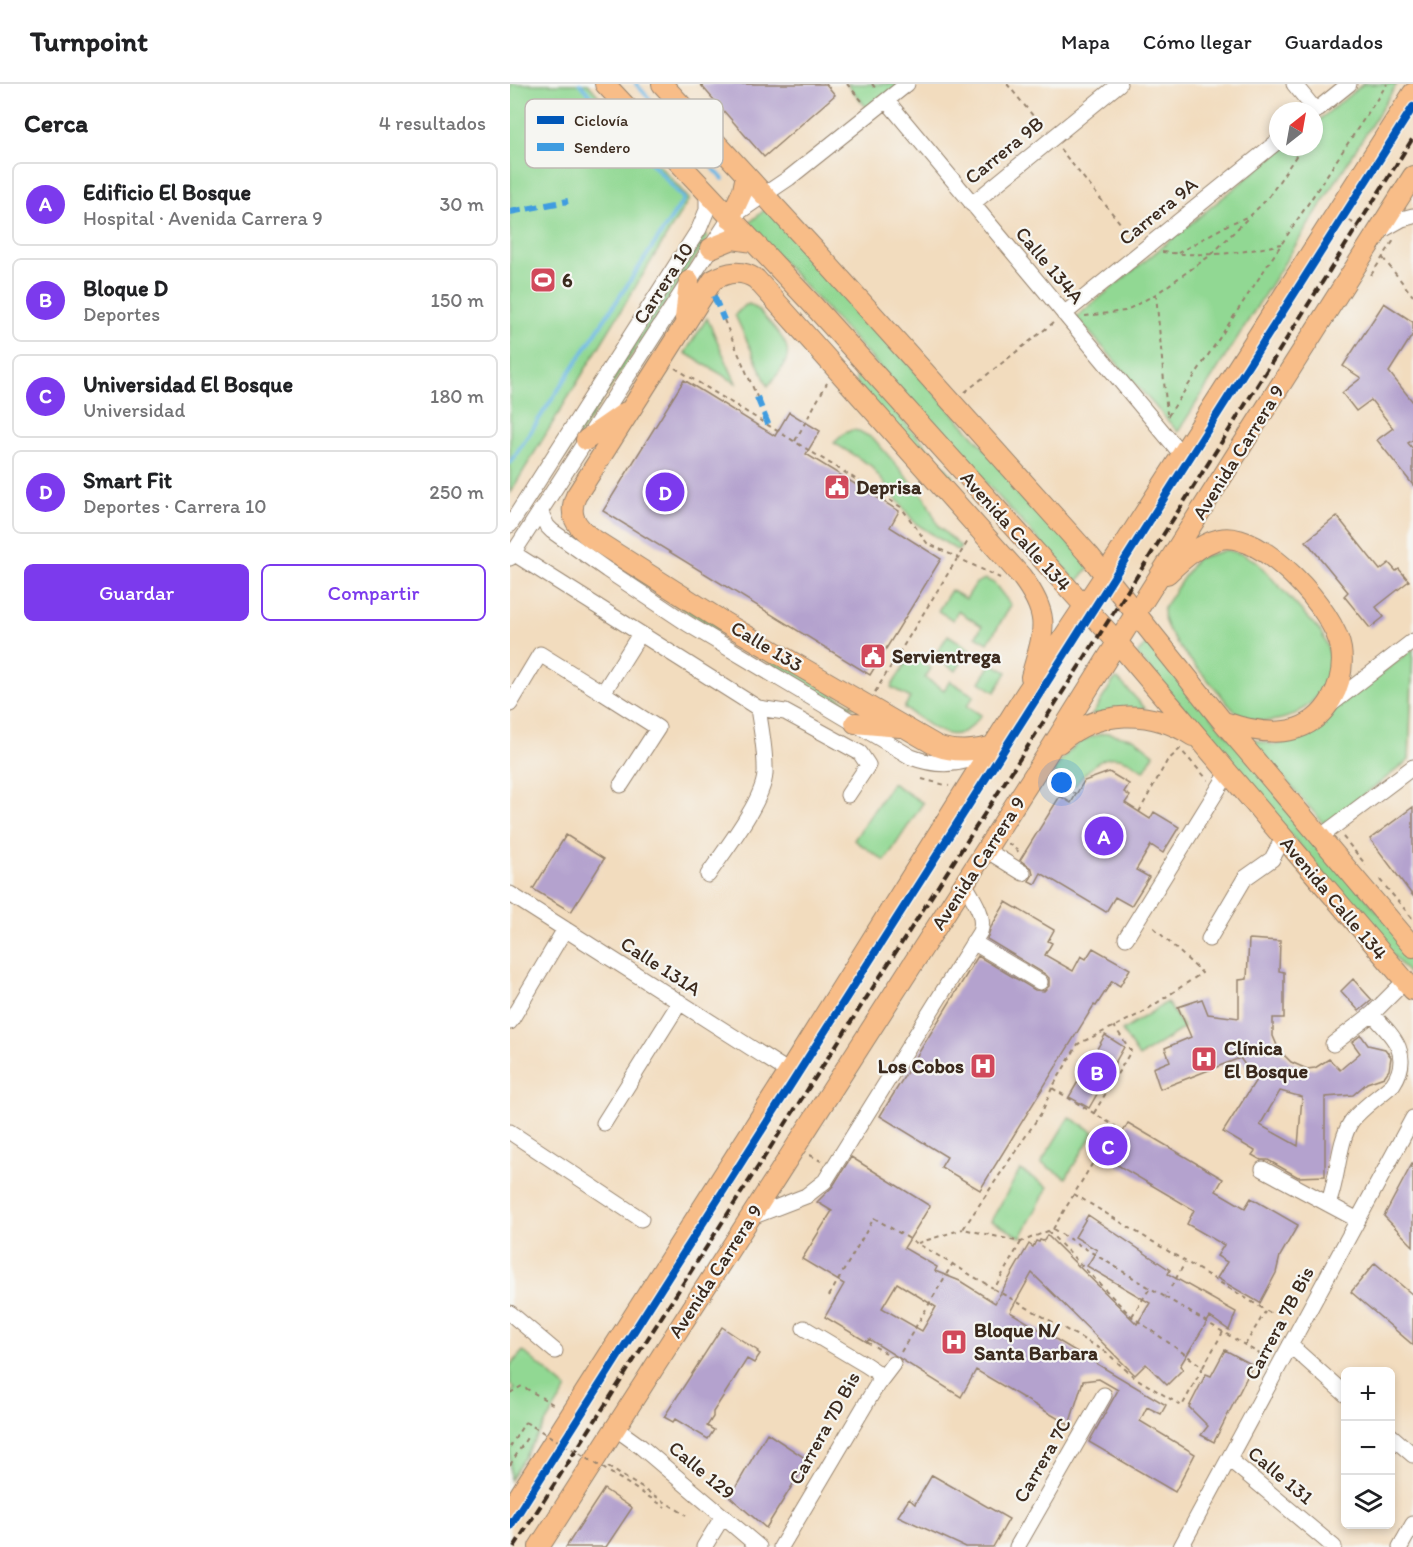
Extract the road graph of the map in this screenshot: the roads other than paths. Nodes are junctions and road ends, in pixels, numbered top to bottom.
1 (605, 84) edge
2 (662, 84) edge
3 (907, 84) edge
4 (1119, 84) edge
5 (1294, 84) edge
6 (1349, 84) edge
7 (1413, 93) edge
8 (619, 99) edge
9 (676, 99) edge
10 (887, 101) junction
11 (1308, 102) edge
12 (1323, 105) edge
13 (1269, 148) edge
14 (723, 150) edge
15 (683, 168) edge
16 (746, 175) junction
17 (1413, 176) edge
18 (707, 194) junction
19 (764, 195) junction
20 (972, 204) junction
21 (1413, 216) edge
22 (730, 218) junction
23 (1373, 239) junction
24 (753, 242) junction
25 (711, 248) junction
26 (689, 281) junction
27 (769, 292) junction
28 (810, 303) junction
29 (1064, 314) junction
30 (685, 325) junction
31 (852, 385) junction
32 (635, 405) junction
33 (586, 440) junction
34 (1182, 455) junction
35 (949, 495) junction
36 (540, 511) junction
37 (510, 525) edge
38 (1011, 525) junction
39 (511, 554) edge
40 (1105, 575) junction
41 (1152, 588) junction
42 (1085, 607) junction
43 (1136, 613) junction
44 (640, 634) junction
45 (1413, 641) edge
46 (1117, 642) junction
47 (603, 693) junction
48 (1026, 693) junction
49 (510, 704) edge
50 (758, 708) junction
51 (1327, 708) junction
52 (1223, 722) junction
53 (855, 723) junction
54 (905, 727) junction
55 (1200, 740) junction
56 (993, 746) junction
57 (1048, 753) junction
58 (1413, 767) edge
59 (1228, 773) junction
60 (621, 785) dead end
61 (848, 795) dead end
62 (1283, 837) junction
63 (1320, 837) junction
64 (986, 850) junction
65 (1023, 873) dead end
66 (708, 875) dead end
67 (964, 884) junction
68 (510, 894) edge
69 (565, 929) junction
70 (1406, 934) edge
71 (1126, 938) dead end
72 (1209, 939) dead end
73 (973, 942) junction
74 (1413, 947) edge
75 (1040, 982) dead end
76 (1409, 986) edge
77 (680, 1002) junction
78 (1372, 1014) junction
79 (510, 1022) edge
80 (1333, 1044) dead end
81 (789, 1072) junction
82 (1413, 1118) edge
83 (604, 1123) dead end
84 (510, 1132) edge
85 (1263, 1169) dead end
86 (1328, 1204) junction
87 (749, 1218) junction
88 (641, 1219) dead end
89 (1358, 1220) junction
90 (510, 1313) edge
91 (804, 1328) dead end
92 (1290, 1345) junction
93 (555, 1351) dead end
94 (893, 1358) road end
95 (877, 1385) junction
96 (1341, 1391) edge
97 (1104, 1395) dead end
98 (615, 1428) junction
99 (1395, 1439) edge
100 (1413, 1455) edge
101 (1229, 1459) junction
102 (510, 1510) edge
103 (723, 1516) junction
104 (1413, 1524) edge
105 (539, 1547) edge
106 (704, 1547) edge
107 (759, 1547) edge
108 (781, 1547) edge
109 (1017, 1547) edge
110 (1181, 1547) edge
111 (1334, 1547) edge
112 (1400, 1547) edge

1 - 8 main road, Avenida Calle 134
2 - 9 main road, Avenida Calle 134
3 - 10 street, Carrera 10
4 - 20 street, Carrera 9B
5 - 11 street
6 - 12 street
7 - 34 main road
10 - 19 street, Carrera 10
10 - 20 street, Calle 134A
13 - 29 street, Carrera 9A
14 - 16 main road, Avenida Calle 134
15 - 18 main road, Avenida Calle 134
16 - 19 main road, Avenida Calle 134
16 - 22 main road
17 - 23 main road, Avenida Carrera 9
18 - 22 main road, Avenida Calle 134
18 - 37 street, Carrera 10
19 - 22 street, Carrera 10
19 - 40 main road, Avenida Calle 134
20 - 29 street, Calle 134A
21 - 23 street
22 - 24 main road, Avenida Calle 134
22 - 25 street, Carrera 10
23 - 41 main road, Avenida Carrera 9
24 - 25 main road
24 - 27 main road
24 - 28 main road, Avenida Calle 134
25 - 26 street, Carrera 10
26 - 30 main road
26 - 33 street, Carrera 10
27 - 30 main road
27 - 31 main road
28 - 31 main road
28 - 38 main road, Avenida Calle 134
29 - 34 street, Calle 134A
30 - 32 main road
31 - 35 main road
32 - 33 main road
32 - 54 main road
33 - 36 street, Carrera 10
34 - 40 main road
35 - 38 main road
35 - 48 main road
36 - 39 street, Carrera 10
36 - 53 street, Calle 133
38 - 42 main road, Avenida Calle 134
39 - 44 street
40 - 42 main road
40 - 43 main road, Avenida Calle 134
41 - 43 main road, Avenida Carrera 9
41 - 51 main road
42 - 46 main road, Avenida Calle 134
42 - 48 main road
43 - 46 main road, Avenida Carrera 9
43 - 52 main road, Avenida Calle 134
44 - 47 street
44 - 50 street
45 - 51 street
46 - 55 main road, Avenida Calle 134
46 - 57 main road, Avenida Carrera 9
47 - 49 street
47 - 60 street
48 - 56 main road
50 - 61 street
50 - 66 street
51 - 52 main road
52 - 63 main road, Avenida Calle 134
53 - 54 main road
53 - 56 street, Calle 133
54 - 56 main road
55 - 57 main road
55 - 59 main road, Avenida Calle 134
56 - 81 main road
57 - 64 main road, Avenida Carrera 9
58 - 63 street
59 - 62 main road, Avenida Calle 134
59 - 71 street
62 - 72 street
62 - 76 main road, Avenida Calle 134
63 - 70 main road, Avenida Calle 134
64 - 65 street
64 - 67 main road, Avenida Carrera 9
67 - 73 street
67 - 87 main road, Avenida Carrera 9
68 - 69 street, Calle 131A
69 - 77 street, Calle 131A
69 - 79 street
70 - 74 main road, Avenida Calle 134
73 - 75 street
73 - 87 street
76 - 78 street
77 - 81 street, Calle 131A
77 - 83 street
78 - 80 street
78 - 86 street
81 - 102 main road
82 - 89 street, Carrera 7B Bis
84 - 88 street
85 - 86 street
86 - 89 street
87 - 98 main road, Avenida Carrera 9
89 - 92 street, Carrera 7B Bis
90 - 93 street
91 - 95 street, Carrera 7D Bis
92 - 96 street
92 - 101 street, Carrera 7B Bis
94 - 95 street
95 - 108 street, Carrera 7D Bis
97 - 109 street, Carrera 7C
98 - 103 street, Calle 129
98 - 105 main road, Avenida Carrera 9
99 - 100 street
101 - 110 street, Carrera 7B Bis
101 - 111 street, Calle 131
103 - 106 street
103 - 107 street, Calle 129
104 - 112 street

